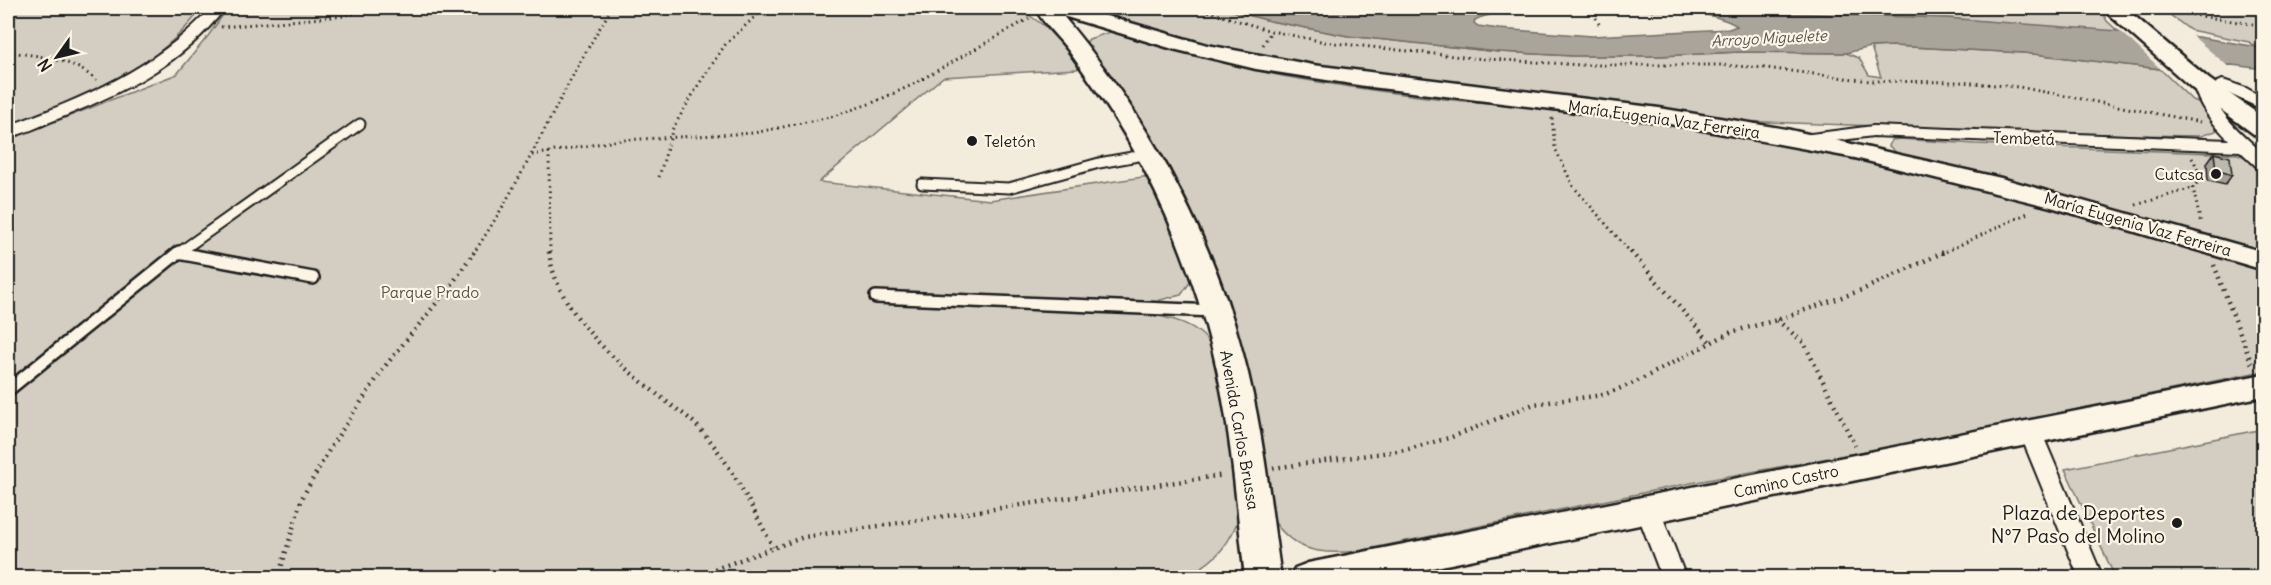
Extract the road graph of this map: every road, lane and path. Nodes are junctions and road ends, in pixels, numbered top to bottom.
1 (218, 8) edge
2 (376, 8) edge
3 (612, 8) edge
4 (764, 8) edge
5 (1045, 8) edge
6 (1059, 8) edge
7 (1197, 8) edge
8 (1591, 8) edge
9 (1902, 8) edge
10 (2077, 8) edge
11 (2100, 8) edge
12 (2113, 8) edge
13 (2172, 8) edge
14 (2175, 12) junction
15 (2144, 17) edge
16 (1599, 24) dead end
17 (2264, 26) edge
18 (202, 28) junction
19 (8, 52) edge
20 (2212, 85) junction
21 (106, 92) junction
22 (1556, 103) junction
23 (2262, 120) edge
24 (360, 124) dead end
25 (2227, 126) junction
26 (8, 132) edge
27 (671, 136) junction
28 (1803, 140) junction
29 (2245, 146) junction
30 (549, 152) junction
31 (1149, 154) junction
32 (532, 155) junction
33 (2264, 164) edge
34 (659, 177) dead end
35 (922, 184) dead end
36 (2193, 188) dead end
37 (2055, 200) junction
38 (2102, 213) junction
39 (178, 253) junction
40 (2264, 261) edge
41 (313, 278) dead end
42 (876, 297) dead end
43 (1215, 311) junction
44 (1777, 320) junction
45 (1710, 342) junction
46 (2264, 385) edge
47 (8, 390) edge
48 (2030, 431) junction
49 (1865, 465) junction
50 (1248, 472) junction
51 (1648, 510) junction
52 (773, 548) junction
53 (278, 578) edge
54 (690, 578) edge
55 (1263, 578) edge
56 (1308, 578) edge
57 (1674, 578) edge
58 (2091, 578) edge

1 - 18 street
2 - 18 path
3 - 32 path
4 - 27 path
5 - 27 path
5 - 31 street, Avenida Carlos Brussa
6 - 22 street, María Eugenia Vaz Ferreira
7 - 25 path
8 - 16 path
9 - 10 path
10 - 11 path
12 - 15 street
13 - 14 path
14 - 15 path
14 - 17 path
15 - 20 street
18 - 21 street
19 - 21 path
20 - 23 street
20 - 25 street
21 - 26 street
22 - 28 street, María Eugenia Vaz Ferreira
22 - 45 path
24 - 39 lane
25 - 29 street
27 - 30 path
27 - 34 path
28 - 29 street, Tembetá
28 - 37 street, María Eugenia Vaz Ferreira
29 - 33 street
30 - 32 path
30 - 52 path
31 - 35 lane
31 - 43 street, Avenida Carlos Brussa
32 - 53 path
36 - 38 path
37 - 38 street, María Eugenia Vaz Ferreira
37 - 44 path
38 - 40 street, María Eugenia Vaz Ferreira
39 - 41 lane
39 - 47 lane
42 - 43 lane
43 - 50 street, Avenida Carlos Brussa
44 - 45 path
44 - 49 path
45 - 50 path
46 - 48 street, Camino Castro
48 - 49 street, Camino Castro
48 - 58 street
49 - 51 street, Camino Castro
50 - 52 path
50 - 55 street, Avenida Carlos Brussa
51 - 56 street, Camino Castro
51 - 57 street
52 - 54 path

